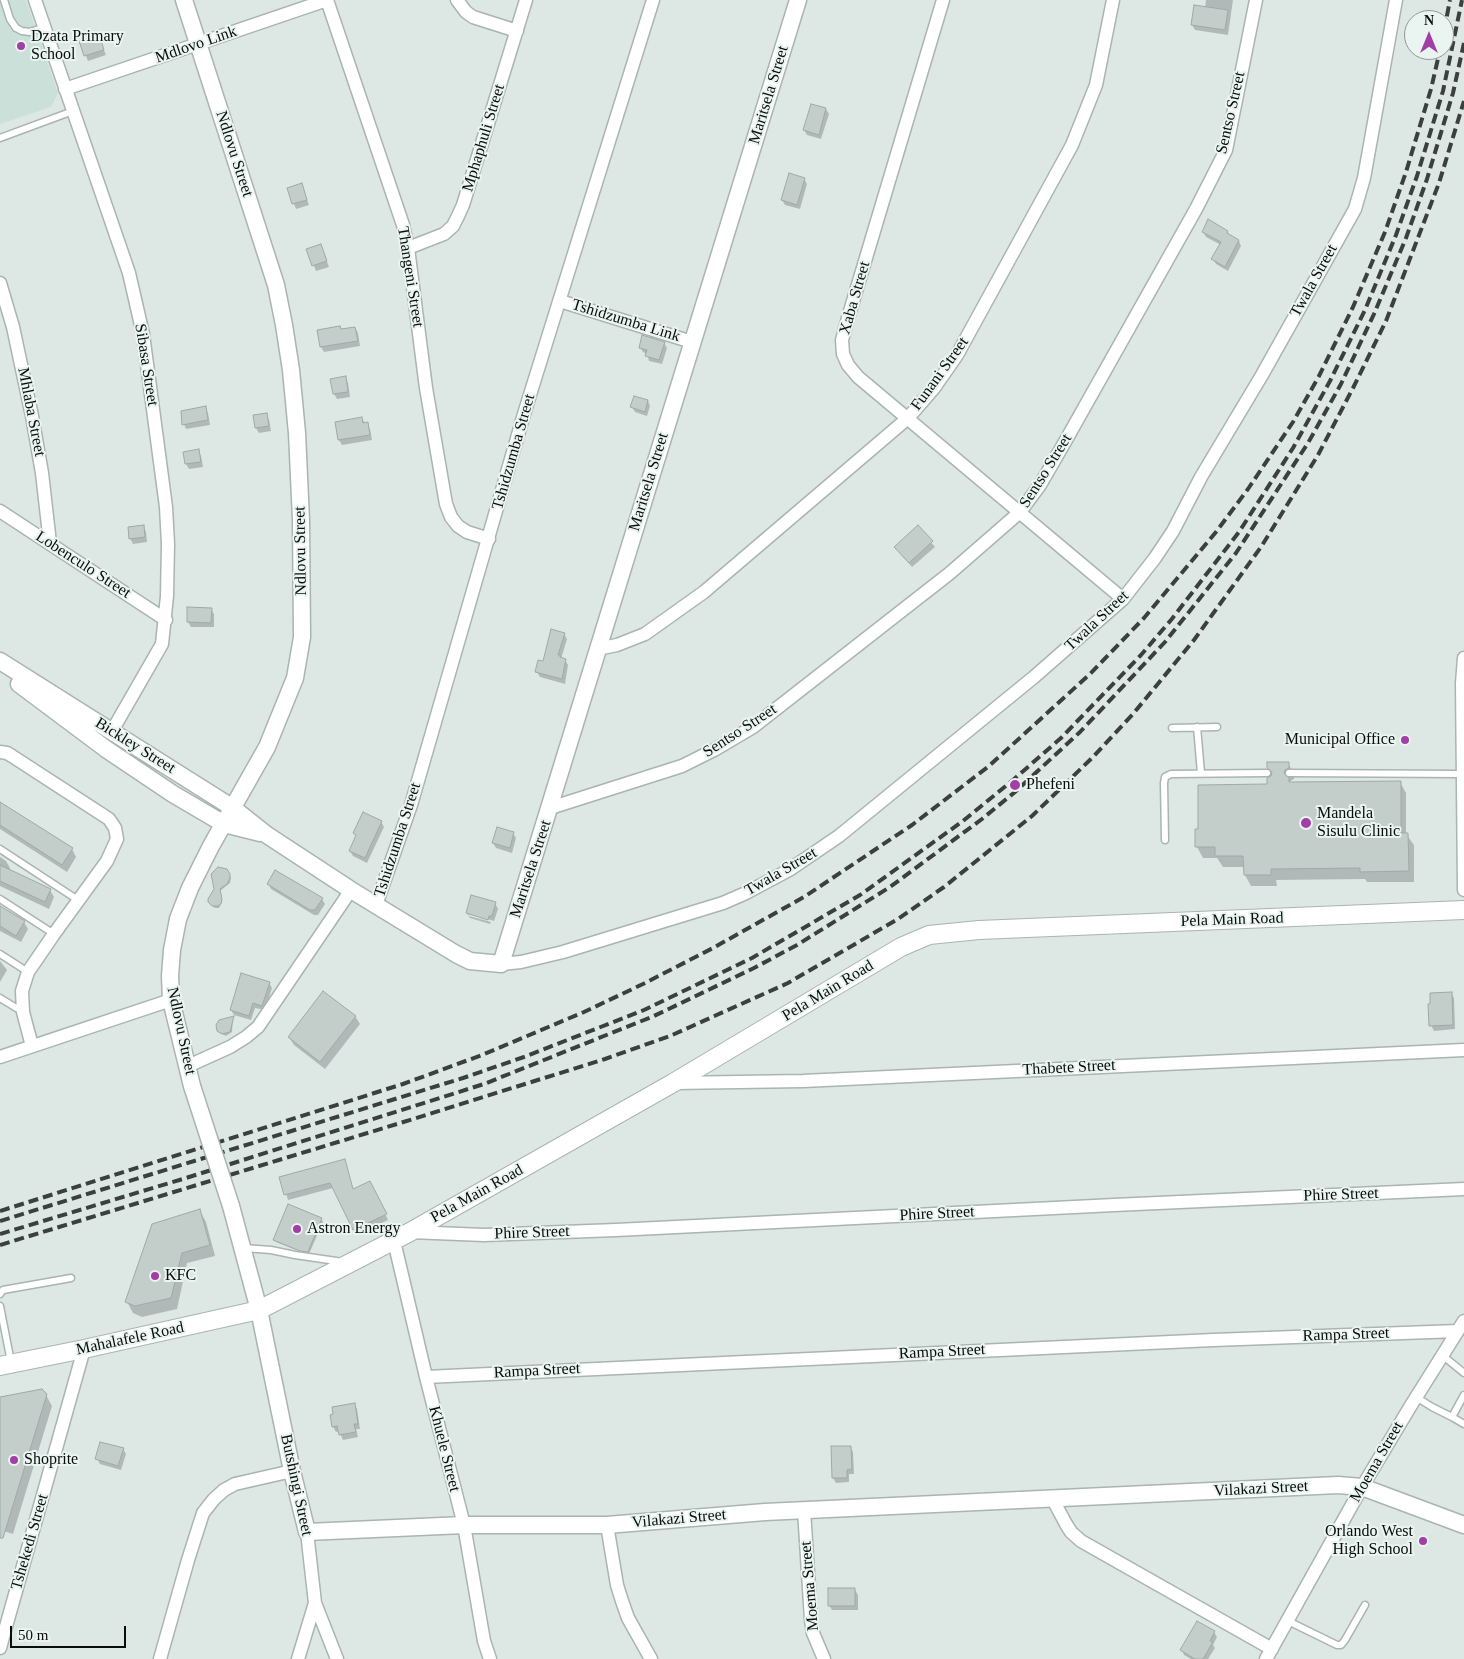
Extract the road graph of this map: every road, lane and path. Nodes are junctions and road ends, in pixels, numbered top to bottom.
1 (4, 0) edge
2 (35, 0) edge
3 (184, 0) edge
4 (327, 0) edge
5 (457, 0) edge
6 (526, 0) edge
7 (654, 0) edge
8 (798, 0) edge
9 (943, 0) edge
10 (1114, 0) edge
11 (1256, 0) edge
12 (1396, 0) edge
13 (44, 27) junction
14 (517, 30) junction
15 (199, 45) junction
16 (65, 89) junction
17 (73, 111) junction
18 (0, 138) edge
19 (408, 248) junction
20 (0, 283) edge
21 (560, 301) junction
22 (692, 342) junction
23 (908, 418) junction
24 (0, 511) edge
25 (1020, 512) junction
26 (489, 539) junction
27 (50, 543) junction
28 (1123, 599) junction
29 (166, 620) junction
30 (597, 649) junction
31 (1464, 658) edge
32 (0, 661) edge
33 (0, 670) edge
34 (1217, 726) dead end
35 (1197, 727) junction
36 (1172, 728) dead end
37 (112, 731) junction
38 (0, 752) edge
39 (1201, 773) junction
40 (1267, 773) dead end
41 (1289, 773) dead end
42 (1462, 774) junction
43 (233, 808) junction
44 (550, 808) junction
45 (224, 824) junction
46 (267, 835) junction
47 (1166, 840) dead end
48 (0, 849) edge
49 (351, 890) junction
50 (1464, 890) edge
51 (0, 899) edge
52 (78, 900) junction
53 (376, 905) junction
54 (1464, 910) edge
55 (54, 934) junction
56 (0, 954) edge
57 (501, 964) junction
58 (28, 972) junction
59 (0, 998) edge
60 (171, 1000) junction
61 (23, 1012) junction
62 (32, 1046) junction
63 (1464, 1050) edge
64 (0, 1057) edge
65 (188, 1066) junction
66 (673, 1083) junction
67 (1464, 1189) edge
68 (231, 1206) joint
69 (410, 1232) junction
70 (394, 1240) junction
71 (242, 1248) junction
72 (351, 1263) junction
73 (71, 1278) dead end
74 (0, 1294) edge
75 (0, 1306) edge
76 (259, 1310) junction
77 (1461, 1326) edge
78 (84, 1349) junction
79 (1442, 1355) junction
80 (6, 1364) edge
81 (1464, 1372) edge
82 (426, 1376) junction
83 (1464, 1395) edge
84 (1416, 1397) junction
85 (1452, 1417) junction
86 (1464, 1424) edge
87 (292, 1471) junction
88 (1362, 1487) junction
89 (1052, 1498) junction
90 (804, 1510) junction
91 (464, 1525) junction
92 (607, 1525) junction
93 (1464, 1526) edge
94 (306, 1532) junction
95 (315, 1603) junction
96 (1365, 1605) dead end
97 (1288, 1620) junction
98 (0, 1648) edge
99 (1269, 1654) edge
100 (160, 1659) edge
101 (298, 1659) edge
102 (336, 1659) edge
103 (490, 1659) edge
104 (652, 1659) edge
105 (824, 1659) edge

1 - 13 lane
2 - 13 street, Sibasa Street
3 - 15 street, Ndlovu Street
4 - 15 street, Mdlovo Link
4 - 19 street, Thangeni Street
5 - 14 street
6 - 14 street, Mphaphuli Street
7 - 21 street, Tshidzumba Street
8 - 22 street, Maritsela Street
9 - 23 street, Xaba Street
10 - 23 street, Funani Street
11 - 25 street, Sentso Street
12 - 28 street, Twala Street
13 - 16 street, Sibasa Street
14 - 19 street, Mphaphuli Street
15 - 16 street, Mdlovo Link
15 - 43 street, Ndlovu Street
16 - 17 street, Sibasa Street
17 - 18 lane
17 - 29 street, Sibasa Street
19 - 26 street, Thangeni Street
20 - 27 street, Mhlaba Street
21 - 22 street, Tshidzumba Link
21 - 26 street, Tshidzumba Street
22 - 30 street, Maritsela Street
23 - 25 street, Xaba Street
23 - 30 street, Funani Street
24 - 27 street, Lobenculo Street
25 - 28 street, Xaba Street
25 - 44 street, Sentso Street
26 - 53 street, Tshidzumba Street
27 - 29 street, Lobenculo Street
28 - 57 street, Twala Street
29 - 37 street, Sibasa Street
30 - 44 street, Maritsela Street
31 - 42 street
32 - 37 street, Bickley Street
33 - 45 street, Bickley Street
34 - 35 lane
35 - 36 lane
35 - 39 lane
37 - 43 street, Bickley Street
38 - 52 street
39 - 40 lane
39 - 47 lane
41 - 42 lane
42 - 50 street
43 - 45 street, Ndlovu Street
43 - 46 street, Bickley Street
44 - 57 street, Maritsela Street
45 - 46 street, Bickley Street
45 - 60 street, Ndlovu Street
46 - 49 street, Bickley Street
48 - 52 lane
49 - 53 street, Bickley Street
49 - 65 street
51 - 55 lane
52 - 55 street
53 - 57 street, Bickley Street
54 - 66 main road, Pela Main Road
55 - 58 street
56 - 58 lane
58 - 61 street
59 - 61 lane
60 - 62 street
60 - 65 street, Ndlovu Street
61 - 62 street
62 - 64 street
63 - 66 street, Thabete Street
65 - 68 street, Ndlovu Street, bridge
66 - 69 main road, Pela Main Road
67 - 69 street, Phire Street
68 - 71 street, Butshingi Street
69 - 70 main road, Pela Main Road
70 - 72 main road, Pela Main Road
70 - 82 street, Khuele Street
71 - 72 lane
71 - 76 street, Butshingi Street
72 - 76 main road, Pela Main Road
73 - 74 lane
75 - 80 lane
76 - 78 main road, Mahalafele Road
76 - 87 street, Butshingi Street
77 - 79 street, Moema Street
77 - 82 street, Rampa Street
78 - 80 main road, Mahalafele Road
78 - 98 street, Tshekedi Street
79 - 81 lane
79 - 84 street, Moema Street
82 - 91 street, Khuele Street
83 - 85 lane
84 - 85 lane
84 - 88 street, Moema Street
85 - 86 lane
87 - 94 street, Butshingi Street
87 - 100 street
88 - 89 street, Vilakazi Street
88 - 93 street, Vilakazi Street
88 - 97 street, Moema Street
89 - 90 street, Vilakazi Street
89 - 99 street
90 - 92 street, Vilakazi Street
90 - 105 street, Moema Street
91 - 92 street, Vilakazi Street
91 - 94 street, Vilakazi Street
91 - 103 street, Khuele Street
92 - 104 street
94 - 95 street, Butshingi Street
95 - 101 street, Butshingi Street
95 - 102 street
96 - 97 lane
97 - 99 street, Moema Street

